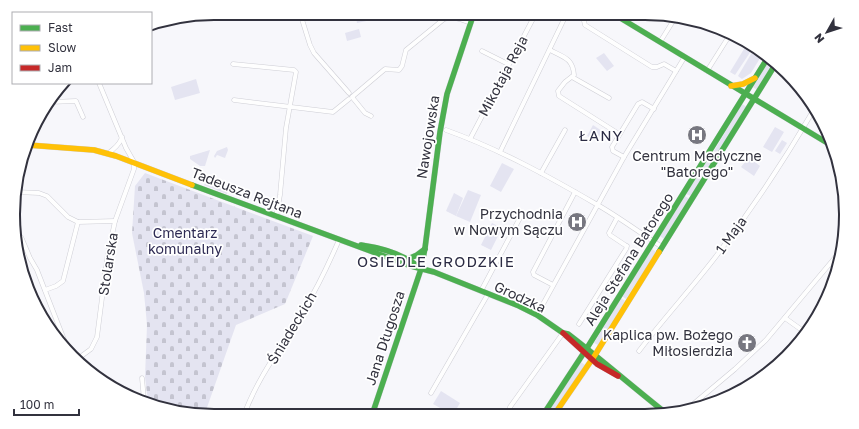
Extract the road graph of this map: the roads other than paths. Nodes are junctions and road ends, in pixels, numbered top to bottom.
1 (302, 20) edge
2 (443, 20) edge
3 (461, 20) edge
4 (472, 20) edge
5 (532, 20) edge
6 (564, 20) edge
7 (584, 20) edge
8 (624, 20) edge
9 (672, 22) edge
10 (471, 23) junction
11 (728, 39) edge
12 (660, 42) junction
13 (550, 50) junction
14 (482, 51) dead end
15 (684, 58) junction
16 (766, 62) edge
17 (233, 64) dead end
18 (508, 64) junction
19 (773, 68) edge
20 (676, 71) junction
21 (707, 71) junction
22 (572, 77) junction
23 (757, 77) junction
24 (99, 84) edge
25 (730, 86) junction
26 (349, 93) dead end
27 (745, 95) junction
28 (349, 98) dead end
29 (609, 98) dead end
30 (234, 100) dead end
31 (754, 100) junction
32 (56, 102) edge
33 (289, 107) junction
34 (654, 109) junction
35 (811, 114) edge
36 (371, 116) dead end
37 (84, 117) dead end
38 (802, 128) junction
39 (446, 130) dead end
40 (565, 130) dead end
41 (619, 134) junction
42 (122, 137) junction
43 (470, 139) junction
44 (825, 141) edge
45 (33, 145) edge
46 (500, 152) junction
47 (109, 154) junction
48 (624, 157) junction
49 (134, 162) junction
50 (541, 173) junction
51 (22, 192) edge
52 (575, 192) junction
53 (597, 205) junction
54 (522, 214) dead end
55 (276, 217) junction
56 (617, 218) junction
57 (115, 221) junction
58 (78, 222) junction
59 (22, 239) edge
60 (339, 240) junction
61 (654, 242) junction
62 (352, 245) junction
63 (662, 247) junction
64 (425, 248) junction
65 (408, 260) junction
66 (833, 260) edge
67 (421, 269) junction
68 (553, 285) junction
69 (45, 290) junction
70 (481, 291) junction
71 (488, 294) junction
72 (537, 316) junction
73 (785, 318) junction
74 (579, 324) dead end
75 (801, 330) edge
76 (563, 333) junction
77 (64, 337) edge
78 (586, 350) junction
79 (639, 351) dead end
80 (81, 356) edge
81 (594, 357) junction
82 (142, 378) dead end
83 (430, 393) dead end
84 (144, 395) edge
85 (695, 402) edge
86 (247, 409) edge
87 (374, 409) edge
88 (510, 409) edge
89 (547, 409) edge
90 (558, 409) edge
91 (660, 409) edge

1 - 26 street
2 - 36 street
3 - 10 street
4 - 10 street, Nawojowska
5 - 18 street, Mikołaja Reja
6 - 13 street
7 - 20 street
8 - 12 street
9 - 12 street
10 - 64 street, Nawojowska
11 - 21 street
12 - 15 street
13 - 22 street
13 - 46 street
14 - 18 street
15 - 20 street
15 - 21 street
16 - 23 street, Aleja Stefana Batorego
17 - 33 street
18 - 43 street, Mikołaja Reja
19 - 31 street, Aleja Stefana Batorego
20 - 34 street
21 - 25 street
22 - 29 street
22 - 41 street
23 - 25 street
23 - 27 street, Aleja Stefana Batorego
24 - 42 street
25 - 27 street
27 - 31 street
27 - 61 street, Aleja Stefana Batorego
28 - 33 street
30 - 33 street
31 - 38 street
31 - 63 street, Aleja Stefana Batorego
32 - 37 street
33 - 55 street
34 - 41 street
34 - 48 street
35 - 38 street, 1 Maja
38 - 44 street
38 - 79 street, 1 Maja
39 - 43 street
40 - 50 street
41 - 48 street
42 - 47 street
42 - 49 street
43 - 46 street
45 - 47 street, Tadeusza Rejtana
46 - 50 street
47 - 49 street, Tadeusza Rejtana
48 - 53 street
49 - 55 street, Tadeusza Rejtana
49 - 57 street, Stolarska
50 - 52 street
51 - 58 street
52 - 53 street
52 - 68 street
53 - 56 street
53 - 68 street
54 - 70 street
55 - 60 street, Tadeusza Rejtana
56 - 61 street
56 - 74 street
57 - 58 street
57 - 80 street, Stolarska
58 - 69 street
59 - 69 street
60 - 62 street, Tadeusza Rejtana
60 - 86 street, Śniadeckich
61 - 63 street
61 - 78 street, Aleja Stefana Batorego
62 - 65 street, Tadeusza Rejtana
62 - 67 street, Tadeusza Rejtana
63 - 81 street, Aleja Stefana Batorego
64 - 65 street
64 - 67 street, Nawojowska
65 - 67 street, Tadeusza Rejtana
66 - 73 street
67 - 70 street, Grodzka
67 - 87 street, Jana Długosza
68 - 72 street
69 - 77 street
70 - 71 street, Grodzka
71 - 72 street, Grodzka
71 - 83 street
72 - 76 street, Grodzka
73 - 75 street
73 - 85 street
76 - 78 street, Grodzka
76 - 88 street
78 - 81 street, Grodzka
78 - 89 street, Aleja Stefana Batorego
81 - 90 street, Aleja Stefana Batorego
81 - 91 street, Grodzka
82 - 84 street

